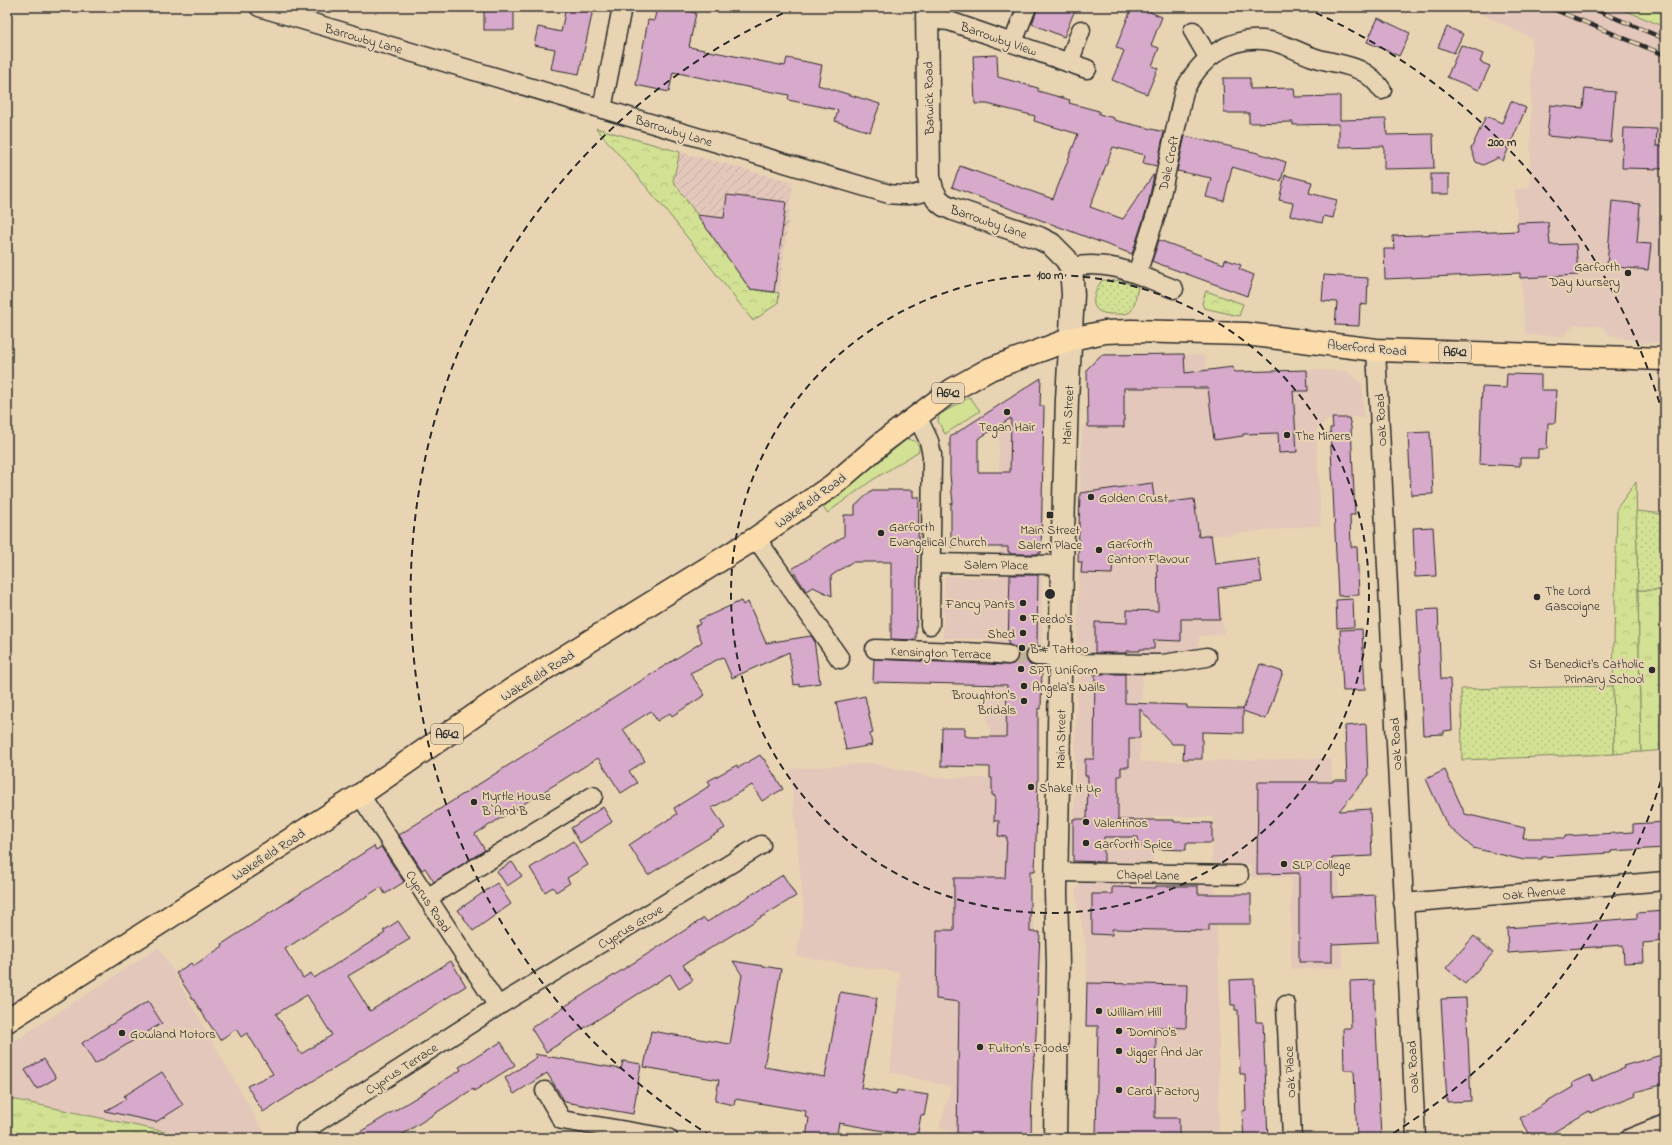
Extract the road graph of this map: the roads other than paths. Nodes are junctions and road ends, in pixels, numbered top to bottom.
1 (260, 7) edge
2 (622, 7) edge
3 (1027, 7) edge
4 (927, 13) edge
5 (1081, 30) dead end
6 (1193, 31) dead end
7 (1013, 42) junction
8 (1208, 57) junction
9 (1069, 63) junction
10 (1087, 70) dead end
11 (1382, 90) dead end
12 (602, 109) junction
13 (932, 189) junction
14 (1071, 267) junction
15 (1137, 274) junction
16 (1174, 288) dead end
17 (1071, 339) junction
18 (1376, 350) junction
19 (1665, 359) edge
20 (917, 416) junction
21 (756, 538) junction
22 (931, 563) junction
23 (1062, 565) junction
24 (930, 625) dead end
25 (875, 649) dead end
26 (1008, 656) tunnel mouth
27 (1036, 656) tunnel mouth
28 (1207, 657) dead end
29 (840, 659) dead end
30 (1062, 660) junction
31 (360, 795) junction
32 (593, 796) dead end
33 (761, 845) dead end
34 (1057, 872) junction
35 (1239, 875) dead end
36 (1665, 881) edge
37 (427, 898) junction
38 (1403, 903) junction
39 (1286, 1005) dead end
40 (498, 1006) junction
41 (7, 1021) edge
42 (545, 1091) dead end
43 (1665, 1124) edge
44 (305, 1130) dead end
45 (668, 1138) edge
46 (1055, 1138) edge
47 (1292, 1138) edge
48 (1416, 1138) edge
49 (1630, 1138) edge

1 - 12 street, Barrowby Lane
2 - 12 street
3 - 7 street
4 - 7 street, Barrowby View
4 - 13 main road, Barwick Road
5 - 9 street
6 - 8 street
7 - 9 street, Barrowby View
8 - 11 street, Dale Croft
8 - 15 street, Dale Croft
9 - 10 street, Barrowby View
12 - 13 street, Barrowby Lane
13 - 14 main road, Barrowby Lane
14 - 15 street
14 - 17 main road
15 - 16 street
17 - 18 main road, Aberford Road / A642
17 - 20 main road, Wakefield Road / A642
17 - 23 main road, Main Street
18 - 19 main road, Aberford Road / A642
18 - 38 street, Oak Road
20 - 21 main road, Wakefield Road / A642
20 - 22 street
21 - 29 street
21 - 31 main road, Wakefield Road / A642
22 - 23 street, Salem Place
22 - 24 street
23 - 30 main road, Main Street
25 - 26 street, Kensington Terrace
27 - 30 street
28 - 30 street
30 - 34 main road, Main Street
31 - 37 street, Cyprus Road
31 - 41 main road, Wakefield Road / A642
32 - 37 street
33 - 40 street, Cyprus Grove
34 - 35 street, Chapel Lane
34 - 46 main road, Main Street
36 - 38 street, Oak Avenue
37 - 40 street, Cyprus Road
38 - 48 street, Oak Road
39 - 47 street, Oak Place
40 - 44 street, Cyprus Terrace
42 - 45 street
43 - 49 street

